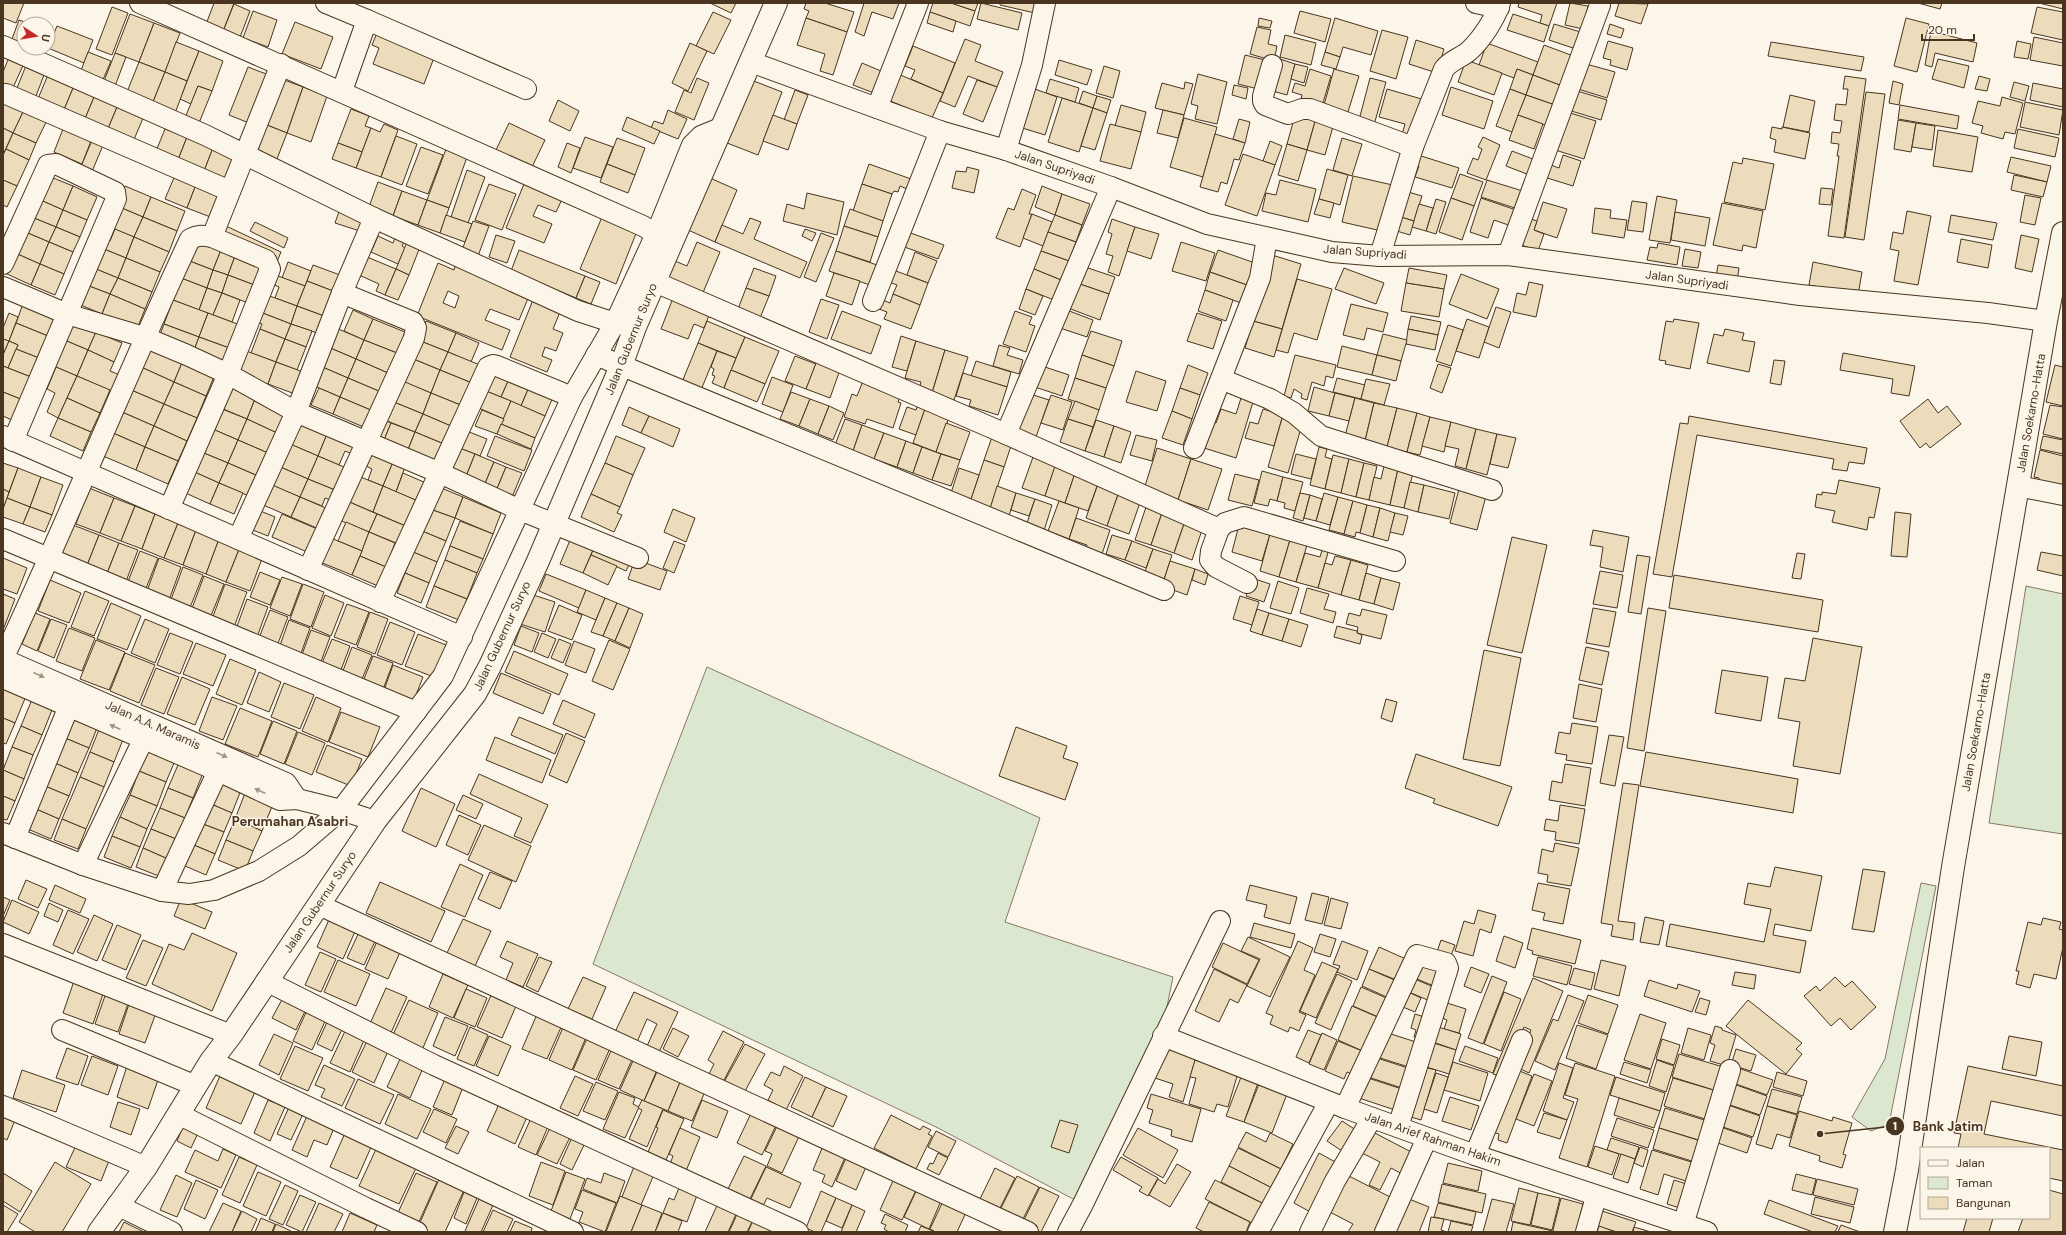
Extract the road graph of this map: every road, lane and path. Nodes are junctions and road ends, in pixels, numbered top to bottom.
1 (140, 3) edge
2 (326, 3) edge
3 (776, 3) edge
4 (918, 3) edge
5 (1045, 3) edge
6 (1476, 3) edge
7 (1500, 5) edge
8 (1600, 5) dead end
9 (366, 20) junction
10 (3, 46) edge
11 (751, 62) junction
12 (281, 64) junction
13 (1272, 65) dead end
14 (526, 89) dead end
15 (342, 91) junction
16 (3, 94) edge
17 (877, 108) junction
18 (940, 130) junction
19 (1413, 147) junction
20 (1006, 150) junction
21 (244, 155) junction
22 (1111, 187) junction
23 (230, 191) junction
24 (374, 218) junction
25 (2063, 233) edge
26 (212, 236) junction
27 (1267, 238) junction
28 (664, 239) junction
29 (1508, 255) junction
30 (1380, 256) junction
31 (3, 264) edge
32 (655, 282) junction
33 (3, 287) edge
34 (342, 293) junction
35 (873, 301) dead end
36 (67, 314) junction
37 (2046, 321) junction
38 (625, 325) junction
39 (144, 338) junction
40 (596, 355) junction
41 (621, 366) junction
42 (228, 374) junction
43 (1221, 379) junction
44 (572, 397) junction
45 (296, 412) junction
46 (1006, 434) junction
47 (8, 439) edge
48 (366, 442) junction
49 (1194, 448) dead end
50 (87, 473) junction
51 (440, 473) junction
52 (2018, 486) junction
53 (1492, 490) dead end
54 (2063, 495) edge
55 (169, 509) junction
56 (520, 510) junction
57 (554, 522) junction
58 (1219, 529) junction
59 (238, 539) junction
60 (3, 540) edge
61 (638, 558) dead end
62 (50, 559) junction
63 (1395, 561) dead end
64 (308, 570) junction
65 (1247, 583) dead end
66 (1164, 590) dead end
67 (380, 602) junction
68 (462, 637) junction
69 (3, 659) edge
70 (3, 678) edge
71 (69, 706) junction
72 (416, 712) junction
73 (143, 740) junction
74 (218, 770) junction
75 (297, 799) junction
76 (341, 810) junction
77 (375, 821) junction
78 (9, 836) edge
79 (83, 865) junction
80 (162, 891) junction
81 (319, 905) junction
82 (1220, 921) dead end
83 (3, 944) edge
84 (266, 981) junction
85 (62, 1030) dead end
86 (231, 1035) junction
87 (1163, 1036) junction
88 (1522, 1040) dead end
89 (211, 1061) junction
90 (1730, 1070) dead end
91 (196, 1086) junction
92 (3, 1106) edge
93 (1350, 1109) junction
94 (178, 1114) junction
95 (1398, 1127) junction
96 (1427, 1138) junction
97 (1475, 1155) junction
98 (146, 1167) junction
99 (1596, 1197) junction
100 (117, 1205) junction
101 (1683, 1225) junction
102 (99, 1232) edge
103 (172, 1232) edge
104 (417, 1232) edge
105 (573, 1232) edge
106 (798, 1232) edge
107 (1028, 1232) edge
108 (1068, 1232) edge
109 (1258, 1232) edge
110 (1310, 1232) edge
111 (1385, 1232) edge
112 (1586, 1232) edge
113 (1707, 1232) edge
114 (1895, 1232) edge

1 - 12 street
2 - 9 street
3 - 11 main road
4 - 17 street
5 - 20 street
6 - 7 street
7 - 19 street
8 - 29 street
9 - 14 street
9 - 15 street
10 - 21 street
11 - 17 street, Jalan Supriyadi
11 - 28 main road, Jalan Gubernur Suryo
12 - 15 street
12 - 21 street
13 - 19 street
15 - 28 street
16 - 23 street
17 - 18 street, Jalan Supriyadi
18 - 20 street, Jalan Supriyadi
18 - 35 street
19 - 30 street
20 - 22 street, Jalan Supriyadi
21 - 23 street
21 - 24 street
22 - 27 street, Jalan Supriyadi
22 - 46 street
23 - 26 street
24 - 34 street
24 - 38 street
25 - 37 main road, Jalan Soekarno-Hatta
26 - 39 street
26 - 42 street
27 - 30 street, Jalan Supriyadi
27 - 43 street
28 - 32 main road, Jalan Gubernur Suryo
28 - 38 street
29 - 30 street, Jalan Supriyadi
29 - 37 street, Jalan Supriyadi
31 - 36 street
32 - 38 main road, Jalan Gubernur Suryo
32 - 46 street
33 - 36 street
34 - 45 street
34 - 48 street
36 - 39 street
36 - 47 street
37 - 52 main road, Jalan Soekarno-Hatta
38 - 40 street
38 - 41 main road, Jalan Gubernur Suryo
39 - 42 street
39 - 50 street
40 - 41 street
40 - 44 street
41 - 57 main road, Jalan Gubernur Suryo
41 - 66 street
42 - 45 street
42 - 55 street
43 - 49 street
43 - 53 street
44 - 51 street
44 - 56 street
45 - 48 street
45 - 59 street
46 - 58 street
47 - 50 street
48 - 51 street
48 - 64 street
50 - 55 street
50 - 62 street
51 - 56 street
51 - 67 street
52 - 54 street
52 - 114 main road, Jalan Soekarno-Hatta
55 - 59 street
56 - 57 street
56 - 68 street
57 - 61 street
57 - 77 main road, Jalan Gubernur Suryo
58 - 63 street
58 - 65 street
59 - 64 street
60 - 62 street
62 - 69 street
62 - 72 street
64 - 67 street
67 - 68 street
68 - 72 street
69 -> 75 street, Jalan A.A. Maramis
70 - 71 street, Jalan A.A. Maramis
73 -> 71 street, Jalan A.A. Maramis
71 - 78 street
72 - 76 street
73 - 74 street, Jalan A.A. Maramis
73 - 79 street
75 -> 74 street, Jalan A.A. Maramis
74 - 80 street
75 - 76 street, Jalan A.A. Maramis
76 - 77 street, Jalan A.A. Maramis
76 - 80 street
77 - 81 main road, Jalan Gubernur Suryo
78 - 79 street
79 - 80 street
81 - 84 main road, Jalan Gubernur Suryo
81 - 107 street
82 - 87 street
83 - 86 street
84 - 86 main road, Jalan Gubernur Suryo
84 - 106 street
85 - 91 street
86 - 89 main road, Jalan Gubernur Suryo
87 - 93 street, Jalan Arief Rahman Hakim
87 - 108 street
88 - 97 street
89 - 91 main road, Jalan Gubernur Suryo
89 - 105 street
90 - 101 street
91 - 94 main road, Jalan Gubernur Suryo
92 - 98 street
93 - 95 street, Jalan Arief Rahman Hakim
93 - 95 street
93 - 109 street
93 - 110 street
94 - 98 main road, Jalan Gubernur Suryo
94 - 104 street
95 - 96 street, Jalan Arief Rahman Hakim
96 - 97 street, Jalan Arief Rahman Hakim
96 - 111 street
97 - 99 street, Jalan Arief Rahman Hakim
98 - 100 main road, Jalan Gubernur Suryo
99 - 101 street, Jalan Arief Rahman Hakim
99 - 112 street
100 - 102 main road, Jalan Gubernur Suryo
100 - 103 street
101 - 113 street, Jalan Arief Rahman Hakim

